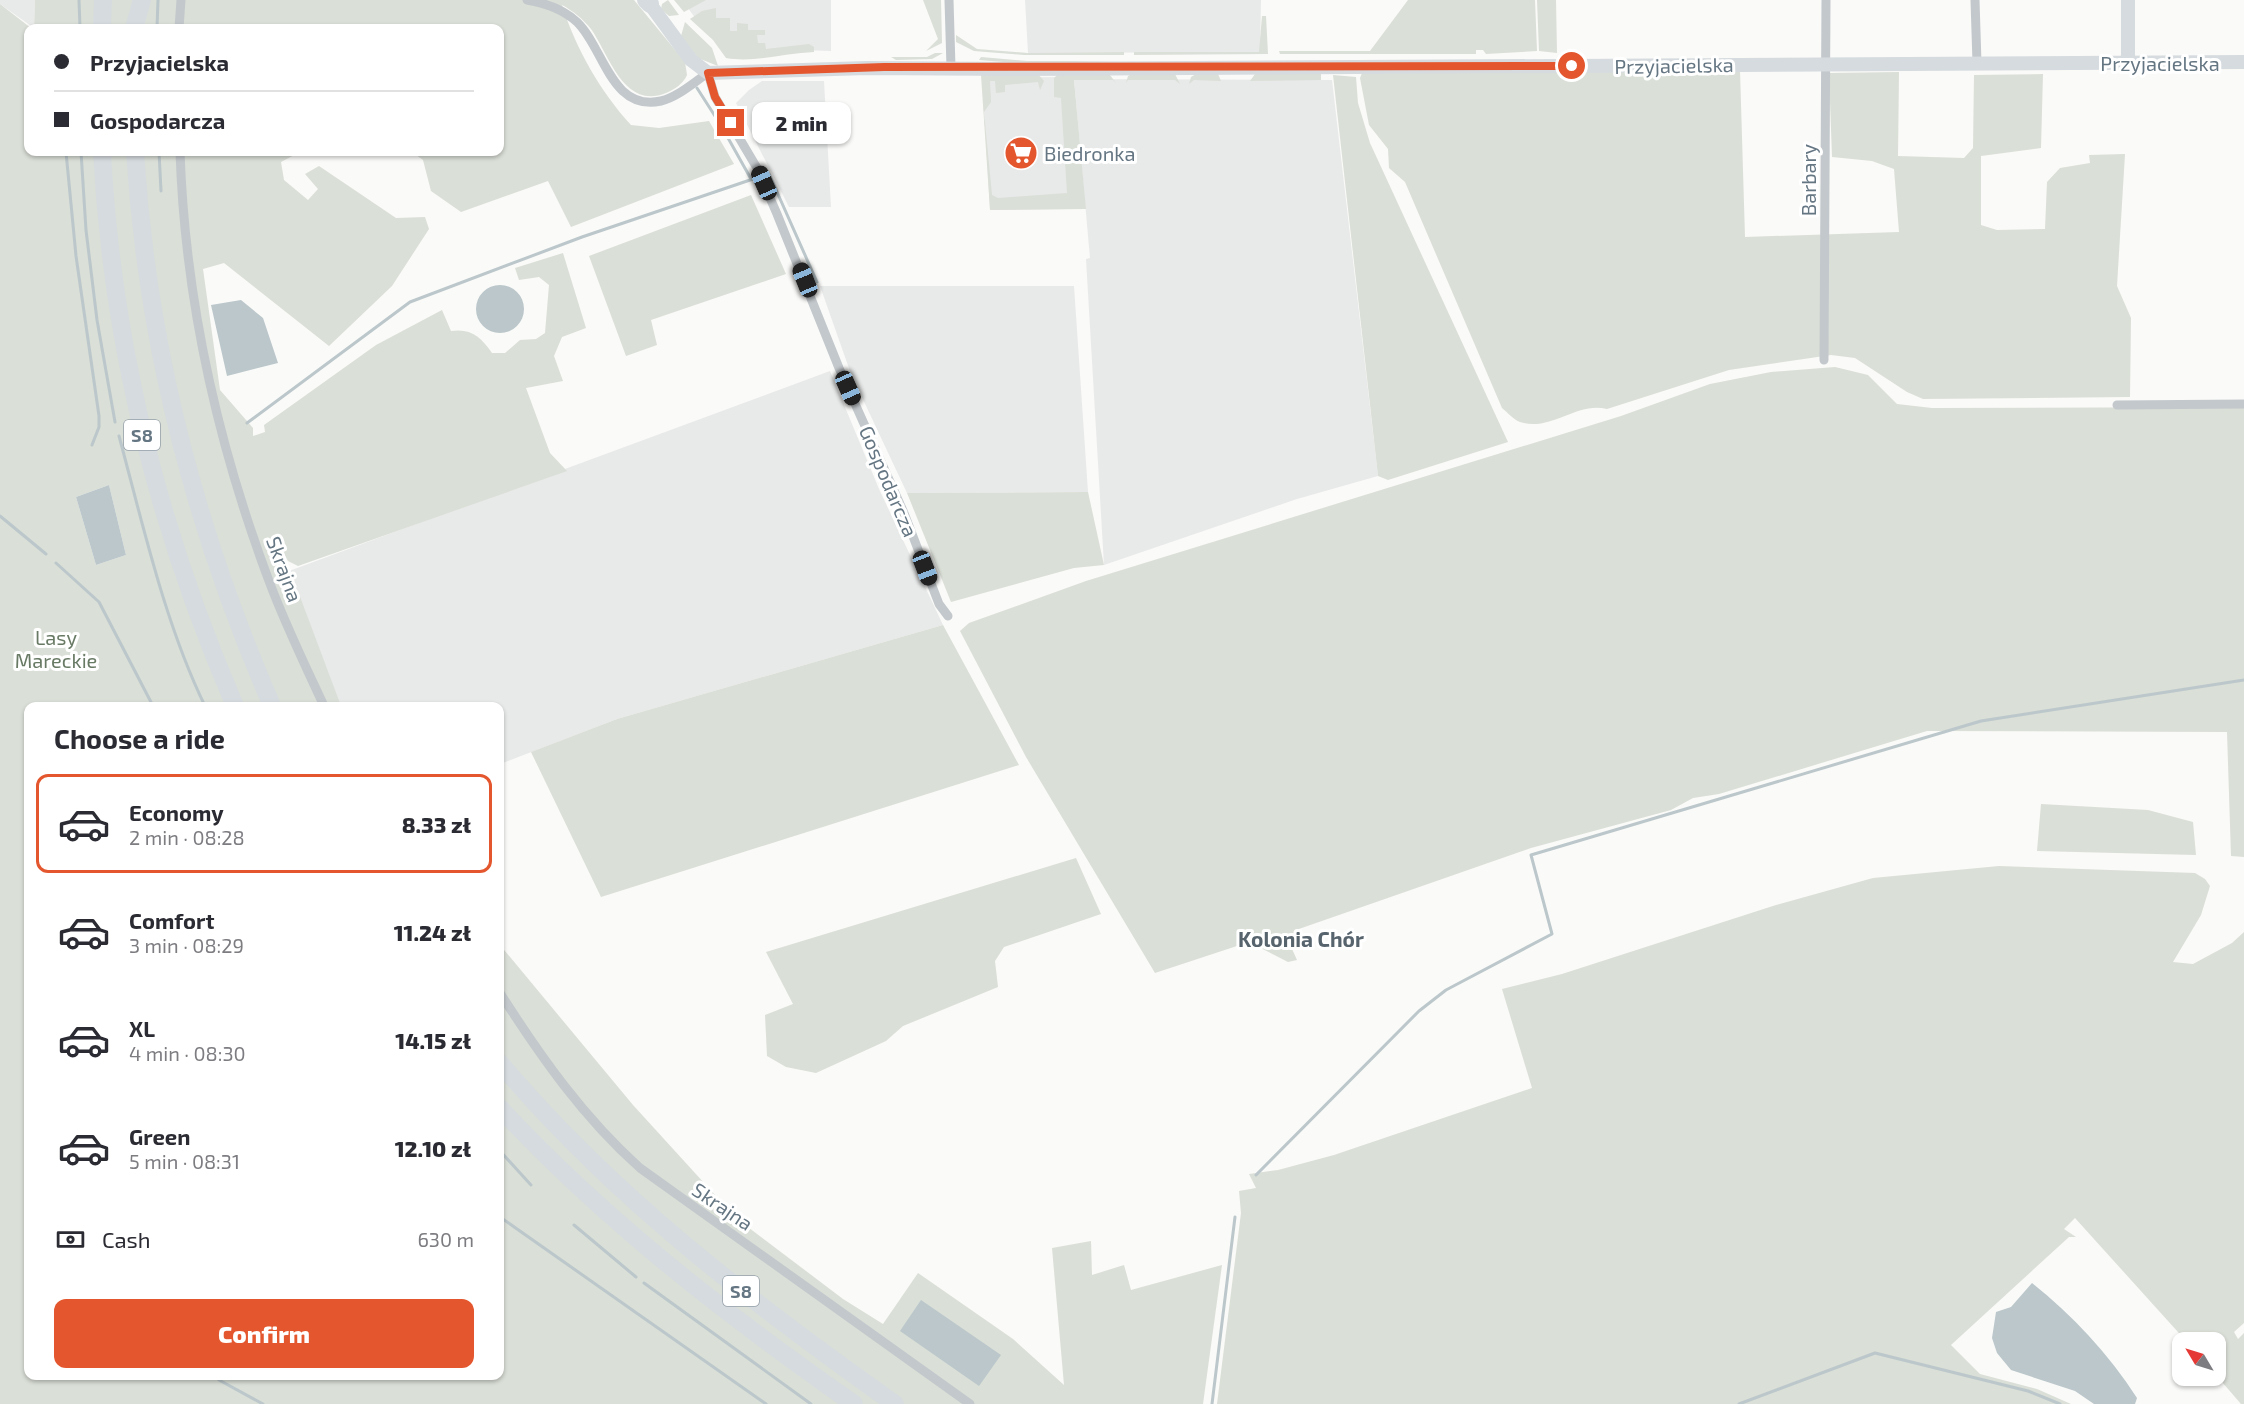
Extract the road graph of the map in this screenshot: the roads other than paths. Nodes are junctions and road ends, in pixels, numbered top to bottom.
1 (104, 0) edge
2 (135, 0) edge
3 (142, 0) edge
4 (181, 0) edge
5 (527, 0) edge
6 (949, 0) edge
7 (1826, 0) edge
8 (1975, 0) edge
9 (2128, 0) edge
10 (648, 1) edge
11 (102, 24) edge
12 (134, 24) edge
13 (135, 24) edge
14 (179, 24) edge
15 (2244, 62) edge
16 (1826, 63) junction
17 (1977, 63) junction
18 (2128, 63) junction
19 (951, 67) junction
20 (708, 73) junction
21 (102, 156) edge
22 (135, 156) edge
23 (180, 156) edge
24 (1824, 360) dead end
25 (2244, 404) edge
26 (2117, 405) dead end
27 (948, 616) dead end
28 (233, 702) edge
29 (270, 702) edge
30 (322, 702) edge
31 (504, 999) edge
32 (504, 1067) edge
33 (504, 1112) edge
34 (854, 1404) edge
35 (895, 1404) edge
36 (970, 1404) edge

1 - 11 highway
2 - 12 highway
3 - 13 highway
4 - 14 street
5 - 20 street
6 - 19 street
7 - 16 street, Barbary
8 - 17 street
9 - 18 street
10 - 20 street, Gospodarcza
15 - 18 street, Przyjacielska
16 - 17 street, Przyjacielska
16 - 19 street, Przyjacielska
16 - 24 street, Barbary
17 - 18 street, Przyjacielska
19 - 20 street, Przyjacielska
20 - 27 street, Gospodarcza
21 - 28 highway, S8
22 - 29 highway, S8
23 - 30 street, Skrajna
25 - 26 street
31 - 36 street, Skrajna
32 - 35 highway, S8
33 - 34 highway, S8

